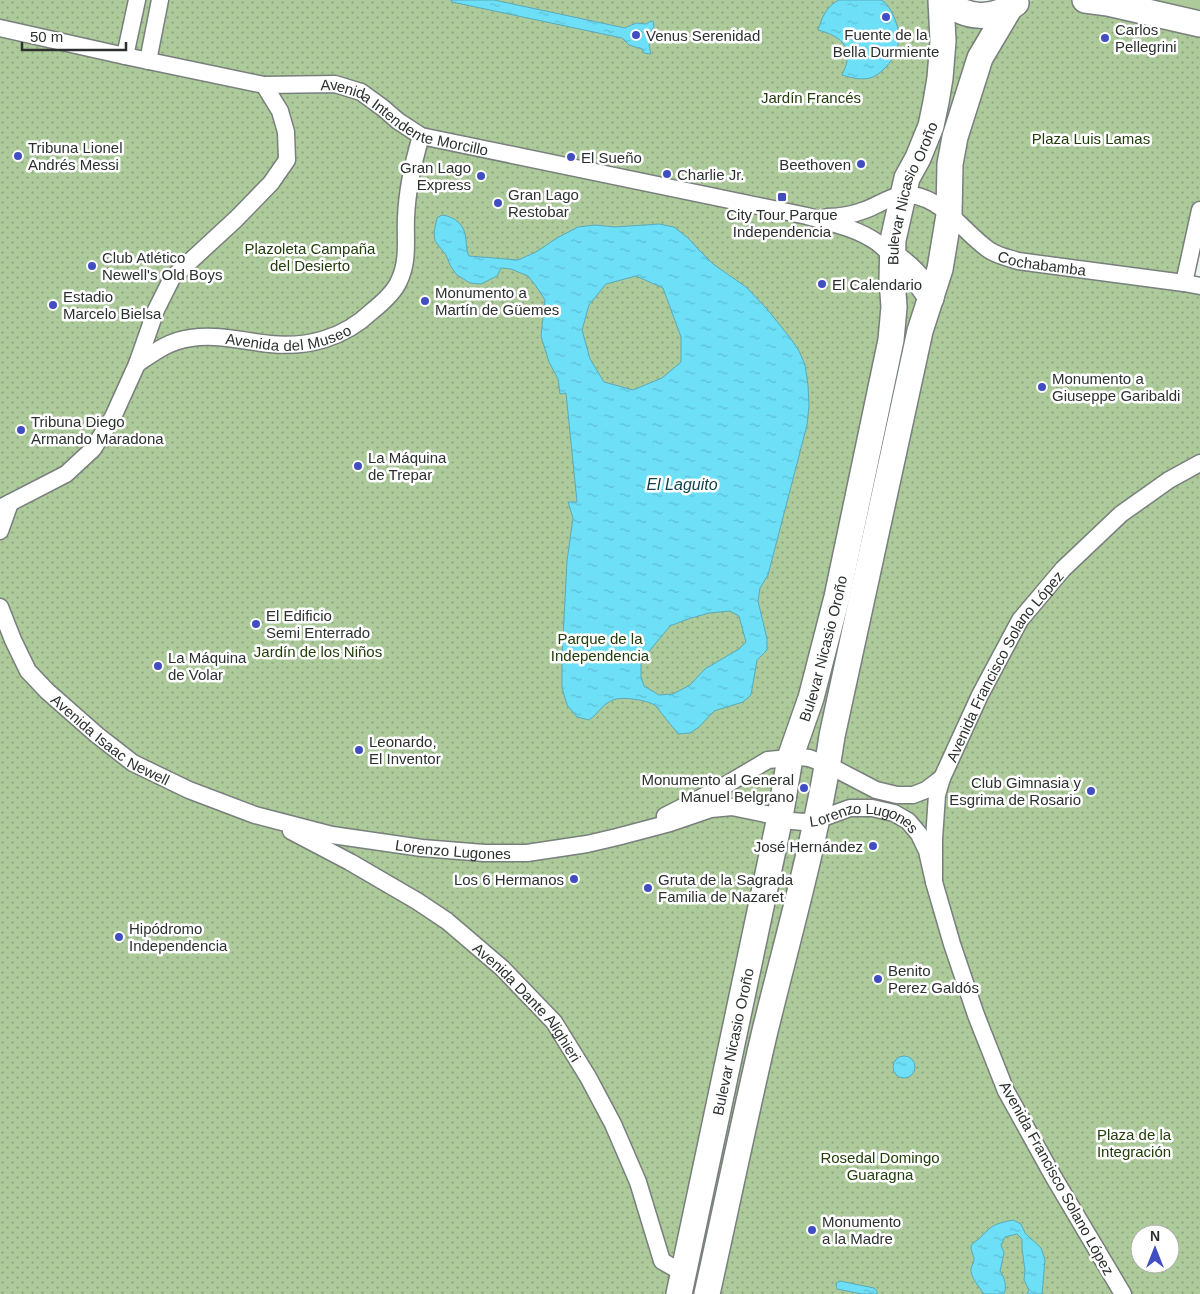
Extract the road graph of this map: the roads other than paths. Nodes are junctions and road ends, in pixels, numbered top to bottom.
1 (137, 0) edge
2 (160, 0) edge
3 (941, 0) edge
4 (945, 0) edge
5 (1085, 0) edge
6 (1020, 3) edge
7 (1200, 24) edge
8 (0, 28) edge
9 (125, 56) junction
10 (148, 61) junction
11 (264, 85) junction
12 (421, 136) junction
13 (904, 194) junction
14 (1200, 210) edge
15 (950, 215) junction
16 (807, 216) junction
17 (893, 256) junction
18 (1192, 285) edge
19 (931, 298) junction
20 (137, 364) junction
21 (1200, 463) edge
22 (5, 505) edge
23 (0, 531) edge
24 (0, 607) edge
25 (790, 758) junction
26 (828, 765) junction
27 (942, 778) junction
28 (780, 817) junction
29 (267, 819) junction
30 (817, 820) junction
31 (639, 830) junction
32 (934, 882) junction
33 (681, 1284) edge
34 (1120, 1292) edge
35 (707, 1294) edge

1 - 9 street
2 - 10 street
3 - 13 main road, Bulevar Nicasio Oroño
4 - 6 main road
5 - 7 main road
6 - 15 main road, Bulevar Nicasio Oroño
8 - 9 street, Avenida Intendente Morcillo
9 - 10 street, Avenida Intendente Morcillo
10 - 11 street, Avenida Intendente Morcillo
11 - 12 street, Avenida Intendente Morcillo
11 - 20 street
12 - 16 street, Avenida Intendente Morcillo
12 - 20 street, Avenida del Museo
13 - 15 street, Cochabamba
13 - 16 street, Avenida Intendente Morcillo
13 - 17 main road, Bulevar Nicasio Oroño
14 - 18 street
15 - 18 street, Cochabamba
15 - 19 main road, Bulevar Nicasio Oroño
16 - 17 street, Avenida Intendente Morcillo
17 - 19 main road
17 - 25 main road, Bulevar Nicasio Oroño
19 - 26 main road, Bulevar Nicasio Oroño
20 - 22 street
21 - 27 street, Avenida Francisco Solano López
22 - 23 street
24 - 29 street, Avenida Isaac Newell
25 - 26 street, Lorenzo Lugones
25 - 28 main road, Bulevar Nicasio Oroño
25 - 31 street, Lorenzo Lugones
26 - 27 street, Lorenzo Lugones
26 - 30 main road, Bulevar Nicasio Oroño
27 - 32 street, Avenida Francisco Solano López
28 - 30 street, Lorenzo Lugones
28 - 31 street, Lorenzo Lugones
28 - 33 main road, Bulevar Nicasio Oroño
29 - 31 street, Lorenzo Lugones
29 - 33 street, Avenida Dante Alighieri
30 - 32 street, Lorenzo Lugones
30 - 35 main road, Bulevar Nicasio Oroño
32 - 34 street, Avenida Francisco Solano López

